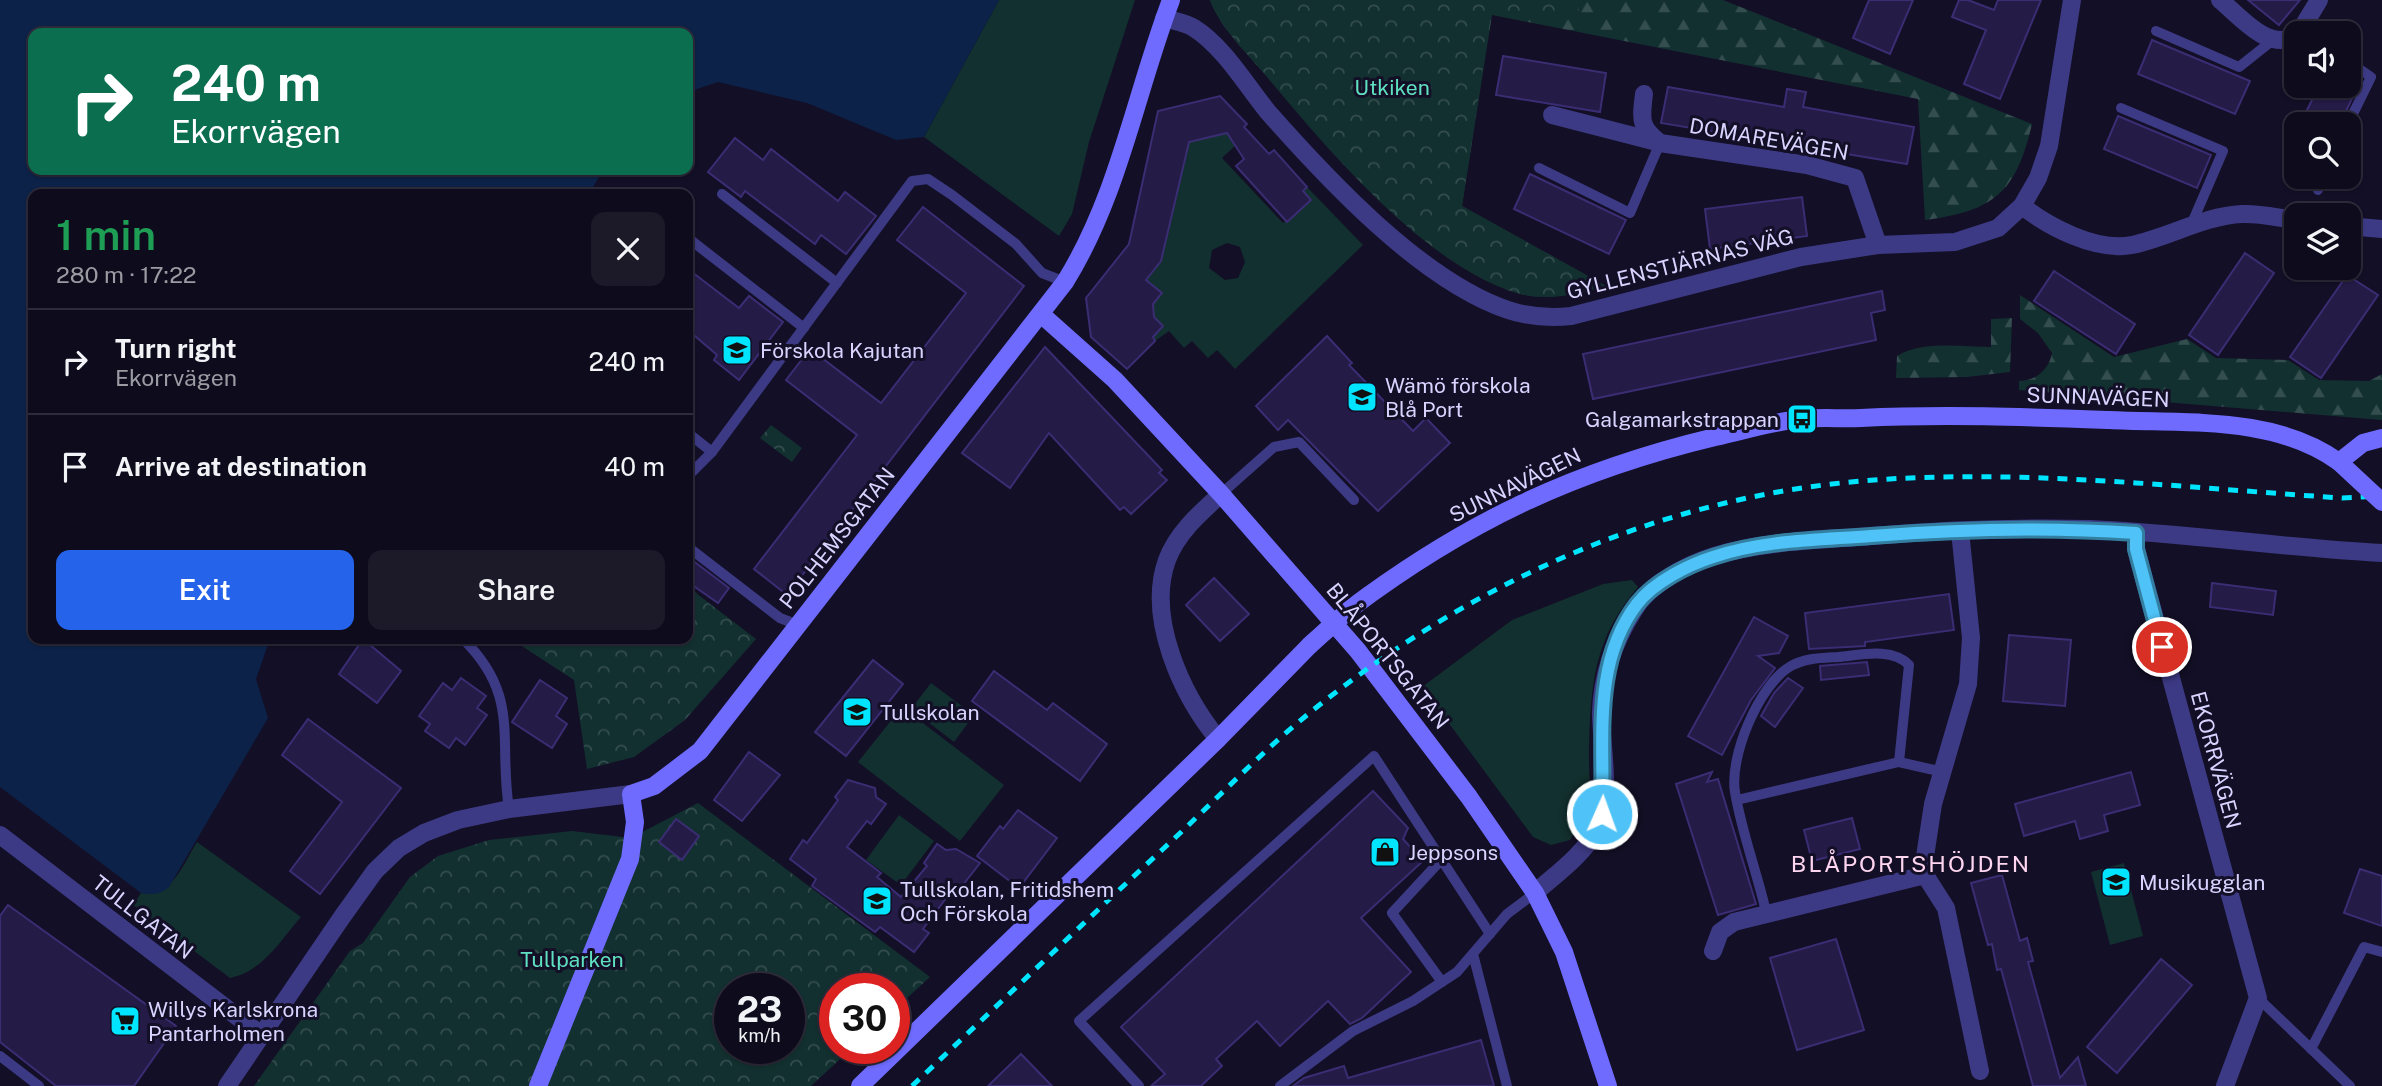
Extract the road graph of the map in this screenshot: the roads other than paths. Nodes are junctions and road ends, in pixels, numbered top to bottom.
1 (1171, 0) edge
2 (2072, 0) edge
3 (2220, 0) edge
4 (2316, 1) edge
5 (1164, 18) junction
6 (2307, 21) edge
7 (2156, 31) dead end
8 (2273, 40) junction
9 (2284, 40) edge
10 (2361, 70) edge
11 (1644, 94) dead end
12 (2361, 97) edge
13 (2121, 108) dead end
14 (1552, 114) dead end
15 (1660, 143) junction
16 (1539, 168) dead end
17 (722, 194) dead end
18 (2022, 206) junction
19 (2284, 219) edge
20 (2192, 223) junction
21 (2361, 227) edge
22 (2382, 229) edge
23 (693, 242) edge
24 (1878, 246) junction
25 (1065, 282) junction
26 (837, 283) junction
27 (1042, 315) junction
28 (804, 328) junction
29 (693, 437) edge
30 (2382, 438) edge
31 (712, 452) junction
32 (2339, 462) junction
33 (693, 471) edge
34 (1221, 494) junction
35 (1354, 500) dead end
36 (2382, 502) edge
37 (1960, 531) junction
38 (2136, 533) junction
39 (693, 551) edge
40 (2382, 553) edge
41 (798, 625) junction
42 (468, 644) edge
43 (1218, 739) junction
44 (1899, 762) junction
45 (1943, 772) junction
46 (631, 794) junction
47 (1737, 800) junction
48 (509, 809) junction
49 (0, 835) edge
50 (1442, 859) junction
51 (1925, 875) junction
52 (1535, 893) junction
53 (1767, 916) junction
54 (1490, 934) junction
55 (1713, 951) dead end
56 (2382, 952) edge
57 (1473, 954) junction
58 (1442, 982) junction
59 (2259, 998) junction
60 (260, 1034) junction
61 (2311, 1049) junction
62 (0, 1056) edge
63 (1980, 1071) dead end
64 (39, 1086) edge
65 (227, 1086) edge
66 (538, 1086) edge
67 (860, 1086) edge
68 (1139, 1086) edge
69 (1280, 1086) edge
70 (1507, 1086) edge
71 (1608, 1086) edge
72 (2225, 1086) edge
73 (2350, 1086) edge

1 - 5 street, POLHEMSGATAN
2 - 18 street
3 - 8 street
4 - 6 street
5 - 24 street, GYLLENSTJÄRNAS VÄG
5 - 25 street, POLHEMSGATAN
7 - 8 lane
8 - 9 street
10 - 12 lane
11 - 15 street, DOMAREVÄGEN
13 - 20 lane
14 - 15 street
15 - 16 lane
15 - 24 street, DOMAREVÄGEN
17 - 26 lane
18 - 20 street
18 - 24 street, GYLLENSTJÄRNAS VÄG
19 - 20 street
21 - 22 street
23 - 28 lane
25 - 26 lane
25 - 27 street, POLHEMSGATAN
26 - 28 lane
27 - 34 street, BLÅPORTSGATAN
27 - 41 street, POLHEMSGATAN
28 - 31 lane
29 - 31 lane
30 - 32 street
31 - 33 lane
32 - 36 street, SUNNAVÄGEN, bridge
32 - 43 street, SUNNAVÄGEN, bridge
34 - 35 lane
34 - 43 street
34 - 52 street, BLÅPORTSGATAN
37 - 38 street
37 - 45 street
37 - 52 street
38 - 40 street
38 - 59 street, EKORRVÄGEN
39 - 41 lane
41 - 46 street, POLHEMSGATAN
42 - 48 lane
43 - 67 street, SUNNAVÄGEN
44 - 45 lane
44 - 47 lane
44 - 47 lane
45 - 51 street
46 - 48 street
46 - 66 street
47 - 53 lane
48 - 60 street
49 - 60 street, TULLGATAN
50 - 54 lane
50 - 58 lane
50 - 68 lane
51 - 53 street
51 - 63 street
52 - 54 lane
52 - 71 street, BLÅPORTSGATAN
53 - 55 street
54 - 57 lane
56 - 61 lane
57 - 58 lane
57 - 70 lane
58 - 69 lane
59 - 61 lane
59 - 72 street
60 - 65 street
61 - 73 lane
62 - 64 lane

